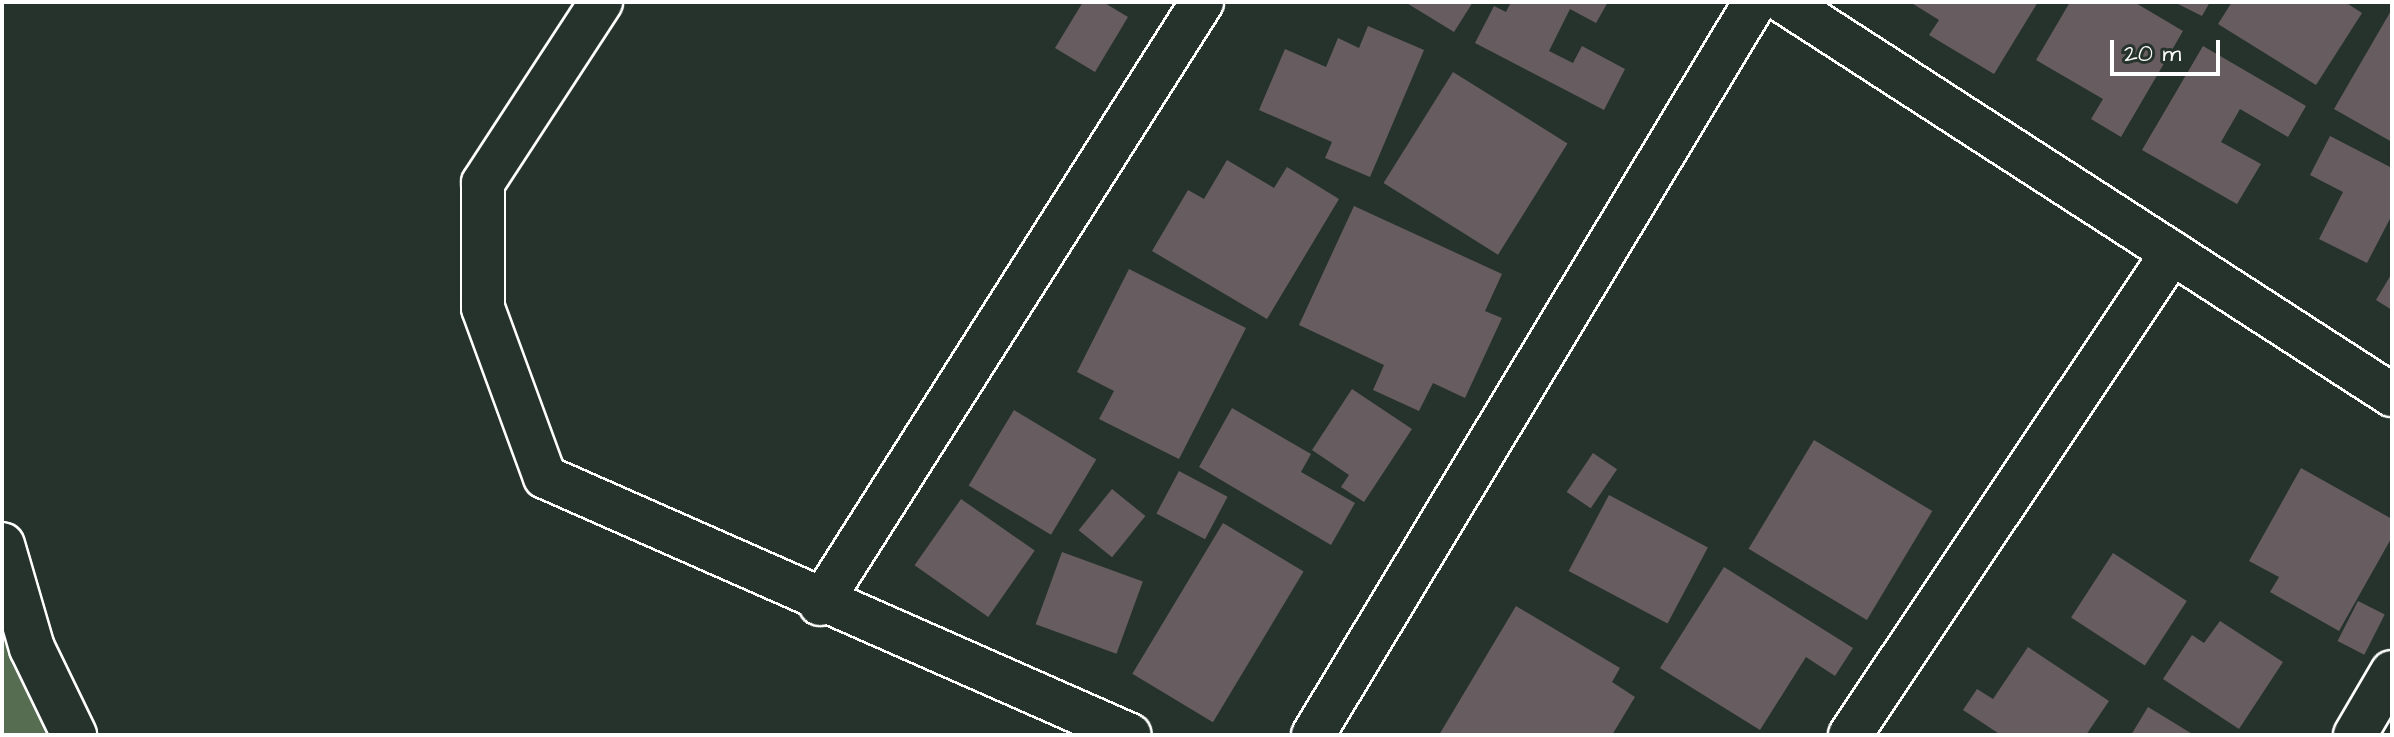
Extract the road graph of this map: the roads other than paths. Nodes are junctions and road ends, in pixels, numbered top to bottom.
1 (601, 2) edge
2 (1202, 2) edge
3 (1755, 2) edge
4 (1784, 2) edge
5 (2172, 253) junction
6 (2392, 395) edge
7 (2, 545) edge
8 (820, 604) junction
9 (2392, 672) edge
10 (74, 735) edge
11 (1130, 735) edge
12 (1313, 735) edge
13 (1850, 735) edge
14 (2355, 735) edge

1 - 8 street
2 - 8 street
3 - 12 street
4 - 5 street
5 - 6 street
5 - 13 street
7 - 10 main road
8 - 11 street
9 - 14 street

